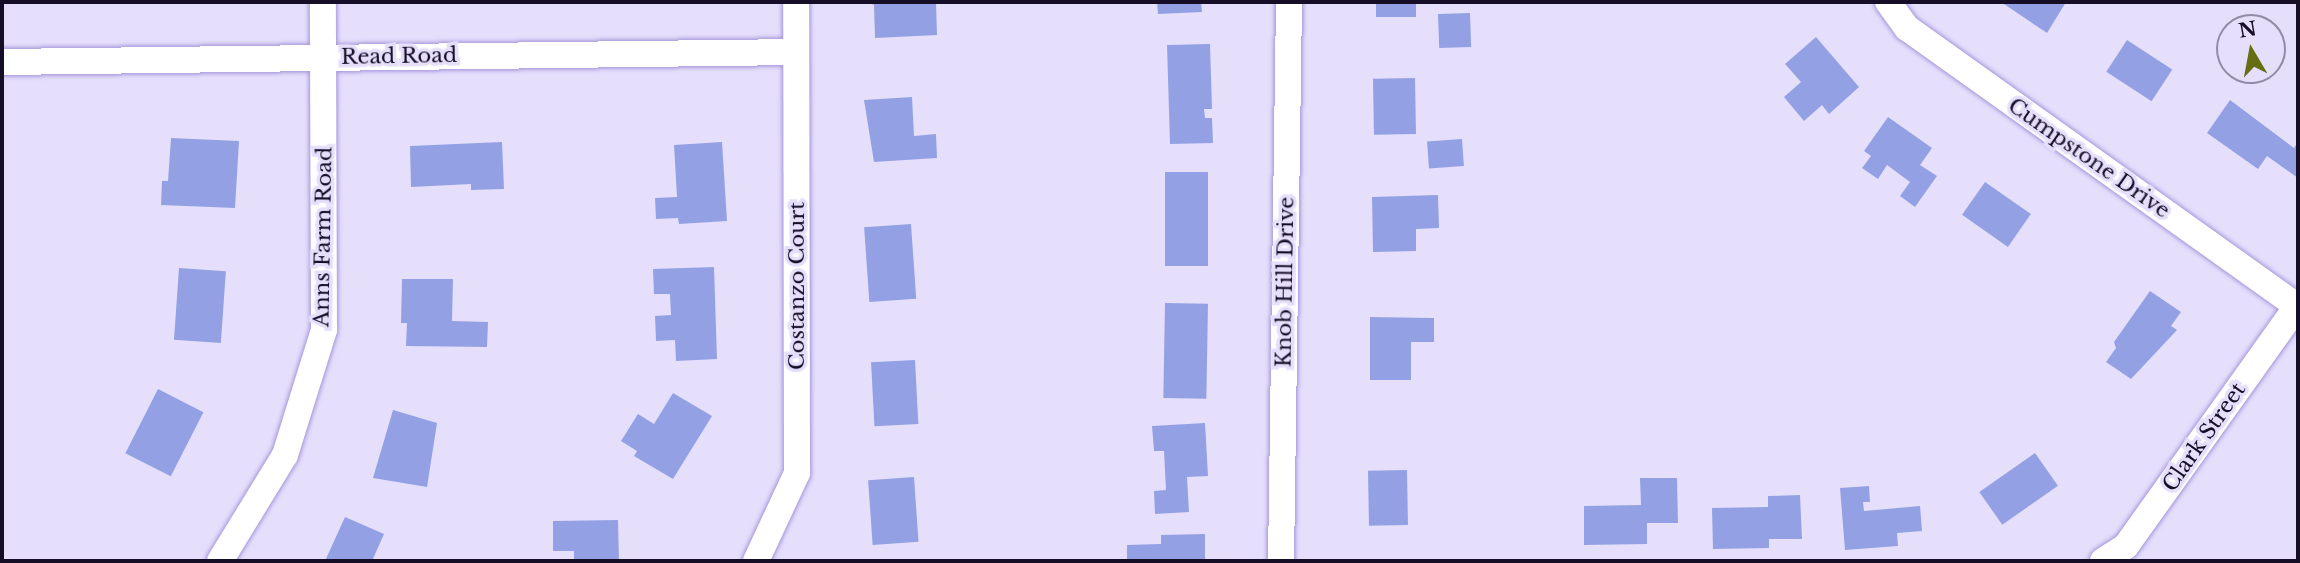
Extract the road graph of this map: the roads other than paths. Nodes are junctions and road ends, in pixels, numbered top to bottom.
1 (323, 2) edge
2 (796, 2) edge
3 (1289, 2) edge
4 (1888, 2) edge
5 (796, 52) junction
6 (325, 56) junction
7 (2, 62) edge
8 (2298, 306) edge
9 (220, 561) edge
10 (755, 561) edge
11 (1281, 561) edge
12 (2103, 561) edge

1 - 6 street, Anns Farm Road
2 - 5 street, Costanzo Court
3 - 11 street, Knob Hill Drive
4 - 8 street, Cumpstone Drive
5 - 6 street, Read Road
5 - 10 street, Costanzo Court
6 - 7 street, Read Road
6 - 9 street, Anns Farm Road
8 - 12 street, Clark Street

